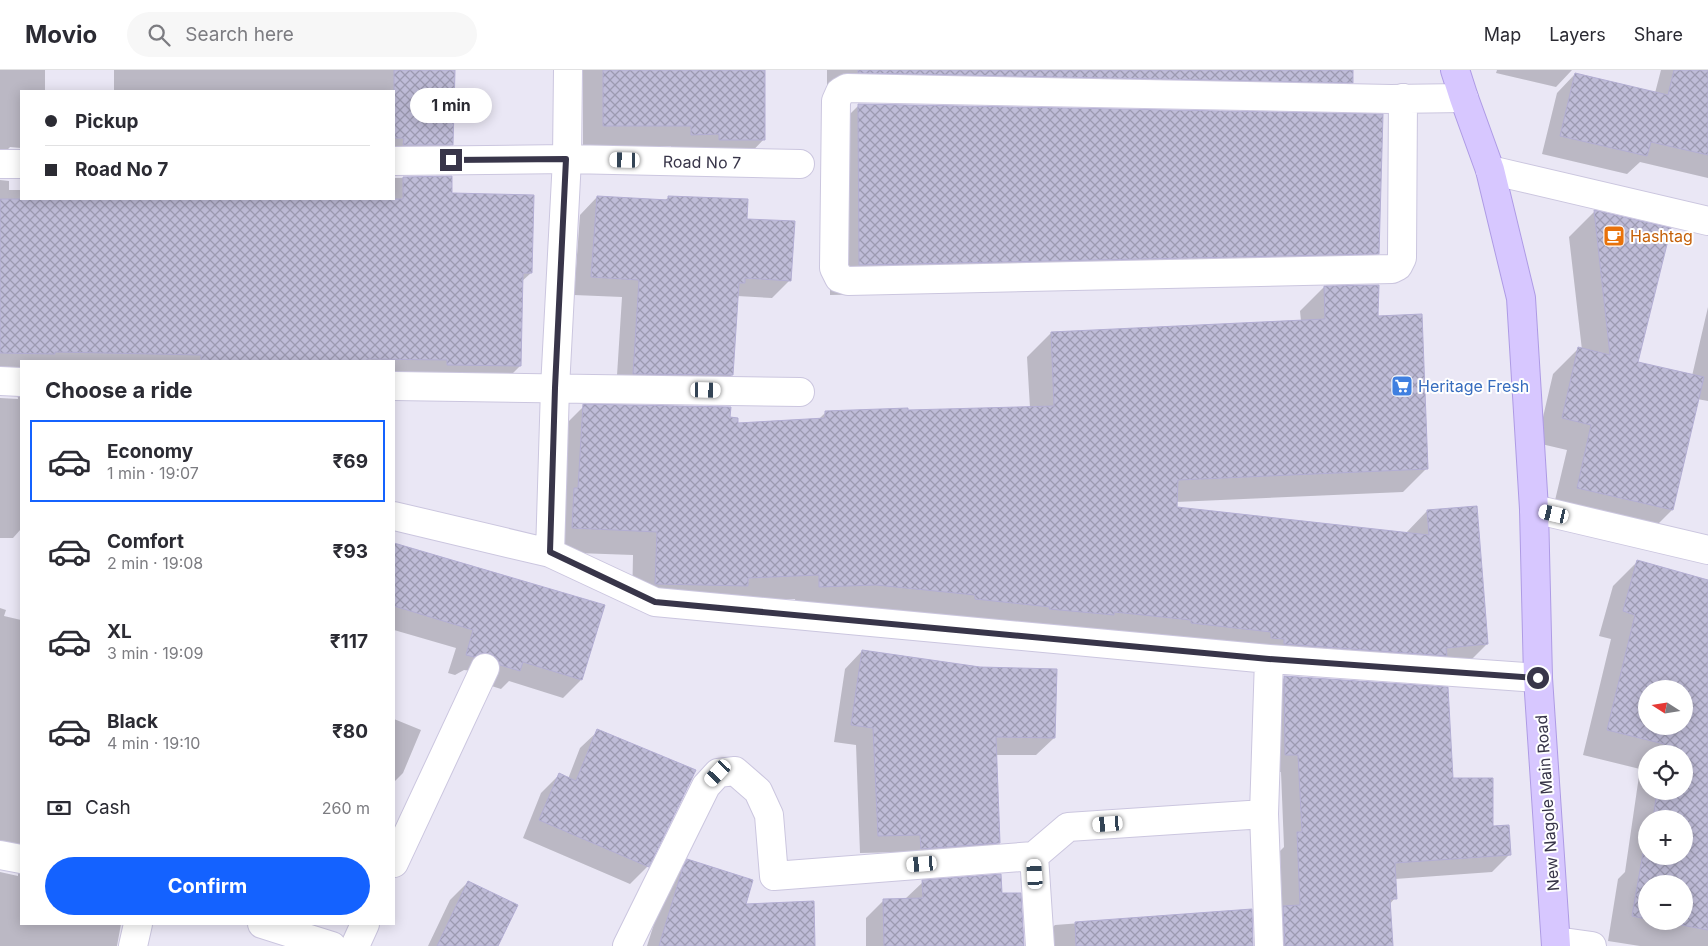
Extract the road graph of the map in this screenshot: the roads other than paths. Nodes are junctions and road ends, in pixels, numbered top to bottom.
1 (568, 70) edge
2 (1455, 70) edge
3 (1403, 98) junction
4 (1464, 98) junction
5 (566, 159) junction
6 (395, 160) edge
7 (0, 164) edge
8 (20, 164) edge
9 (800, 164) dead end
10 (1490, 170) junction
11 (1708, 221) edge
12 (0, 381) edge
13 (20, 382) edge
14 (395, 386) edge
15 (555, 388) junction
16 (800, 392) dead end
17 (1534, 509) junction
18 (395, 516) edge
19 (1708, 550) edge
20 (550, 552) junction
21 (1269, 659) junction
22 (485, 668) dead end
23 (1538, 678) junction
24 (1264, 814) junction
25 (0, 854) edge
26 (1034, 856) junction
27 (20, 859) edge
28 (395, 861) edge
29 (138, 925) edge
30 (265, 925) edge
31 (365, 925) edge
32 (1556, 944) edge
33 (133, 946) edge
34 (332, 946) edge
35 (355, 946) edge
36 (627, 946) edge
37 (1040, 946) edge
38 (1269, 946) edge
39 (1592, 946) edge

1 - 5 street
2 - 4 street, New Nagole Main Road
3 - 3 street
3 - 4 street
4 - 10 street, New Nagole Main Road
5 - 6 street, Road No 7
5 - 9 street, Road No 7
5 - 15 street
7 - 8 street
10 - 11 street
10 - 17 street, New Nagole Main Road
12 - 13 street
14 - 15 street
15 - 16 street
15 - 20 street
17 - 19 street
17 - 23 street, New Nagole Main Road
18 - 20 street
20 - 21 street
21 - 23 street
21 - 24 street
22 - 28 street
23 - 32 street, New Nagole Main Road
24 - 26 street
24 - 38 street
25 - 27 street
26 - 36 street
26 - 37 street
29 - 33 street
30 - 34 street
31 - 35 street
32 - 39 street

